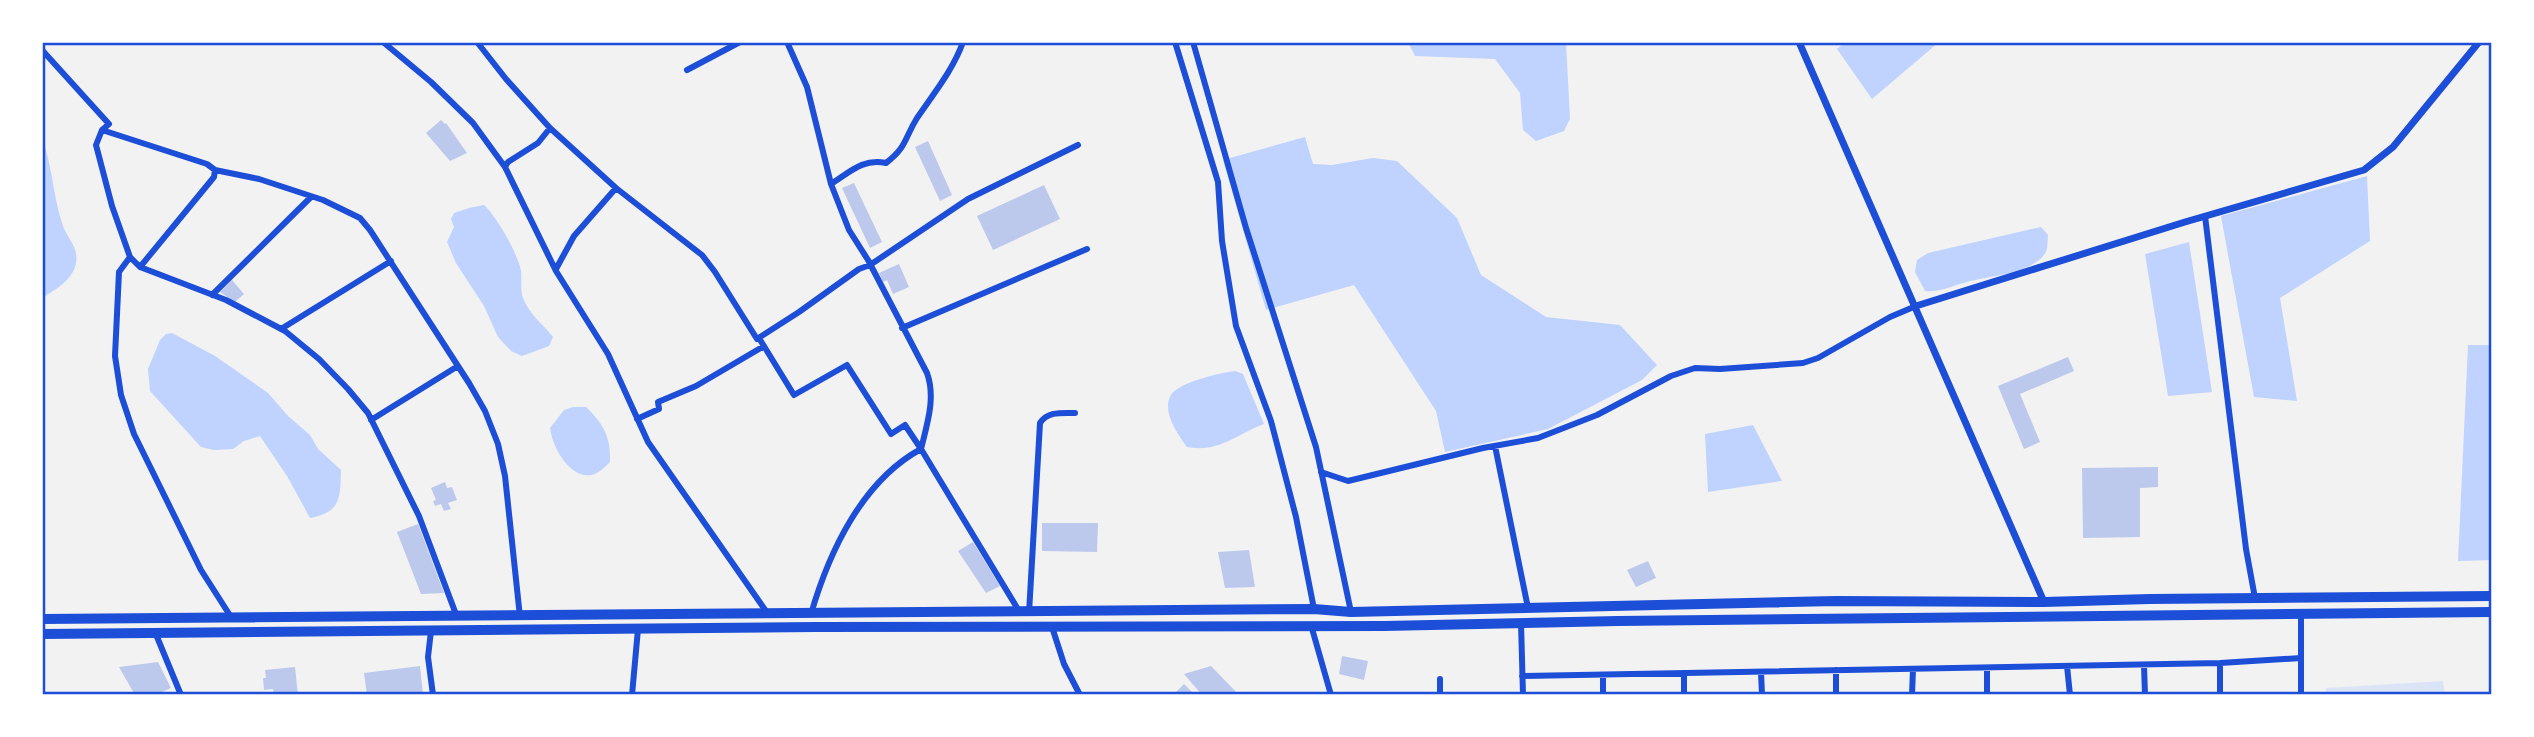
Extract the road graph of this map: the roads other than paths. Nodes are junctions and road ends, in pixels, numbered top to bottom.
1 (383, 42) edge
2 (477, 42) edge
3 (740, 42) edge
4 (787, 42) edge
5 (963, 42) edge
6 (1175, 42) edge
7 (1193, 42) edge
8 (1799, 42) edge
9 (2479, 42) edge
10 (42, 50) edge
11 (687, 70) dead end
12 (550, 128) junction
13 (102, 130) junction
14 (1078, 145) dead end
15 (505, 167) junction
16 (215, 170) junction
17 (831, 184) junction
18 (616, 188) junction
19 (311, 197) junction
20 (2205, 216) junction
21 (1087, 248) dead end
22 (130, 257) junction
23 (391, 261) junction
24 (870, 265) junction
25 (140, 267) junction
26 (555, 270) junction
27 (212, 295) junction
28 (1916, 306) junction
29 (902, 328) junction
30 (281, 329) junction
31 (759, 338) junction
32 (764, 346) junction
33 (458, 366) junction
34 (1075, 413) dead end
35 (637, 419) junction
36 (371, 420) junction
37 (1495, 446) junction
38 (921, 449) junction
39 (1321, 472) junction
40 (2492, 596) edge
41 (2255, 598) junction
42 (2044, 602) junction
43 (1528, 608) junction
44 (1314, 609) junction
45 (1351, 612) junction
46 (2492, 612) edge
47 (1025, 613) junction
48 (2301, 613) junction
49 (768, 614) junction
50 (811, 614) junction
51 (231, 617) junction
52 (282, 617) junction
53 (457, 617) junction
54 (520, 617) junction
55 (42, 619) edge
56 (1521, 623) junction
57 (1311, 625) junction
58 (1052, 627) junction
59 (638, 629) junction
60 (282, 630) junction
61 (431, 631) junction
62 (155, 632) junction
63 (42, 634) edge
64 (2301, 658) junction
65 (2220, 663) junction
66 (2144, 665) junction
67 (2067, 666) junction
68 (1987, 668) junction
69 (1913, 669) junction
70 (1836, 670) junction
71 (1761, 672) junction
72 (1684, 673) junction
73 (1604, 675) junction
74 (1522, 676) junction
75 (1440, 680) dead end
76 (181, 695) edge
77 (433, 695) edge
78 (632, 695) edge
79 (1080, 695) edge
80 (1331, 695) edge
81 (1440, 695) edge
82 (1523, 695) edge
83 (1604, 695) edge
84 (1684, 695) edge
85 (1762, 695) edge
86 (1836, 695) edge
87 (1912, 695) edge
88 (1987, 695) edge
89 (2070, 695) edge
90 (2145, 695) edge
91 (2220, 695) edge
92 (2301, 695) edge

1 - 15 street
2 - 12 street
3 - 11 street
4 - 17 street
5 - 17 street
6 - 44 street
7 - 39 street
8 - 28 street
9 - 20 street
10 - 13 street
12 - 15 street
12 - 18 street
13 - 16 street
13 - 22 street
14 - 24 street
15 - 26 street
16 - 19 street
16 - 25 street
17 - 24 street
18 - 26 street
18 - 31 street
19 - 23 street
19 - 27 street
20 - 28 street
20 - 41 street
21 - 29 street
22 - 25 street
22 - 51 street
23 - 30 street
23 - 33 street
24 - 29 street
24 - 31 street
25 - 27 street
26 - 35 street
27 - 30 street
28 - 37 street
28 - 42 street
29 - 38 street
30 - 36 street
31 - 32 street
32 - 35 street
32 - 38 street
33 - 36 street
33 - 54 street
34 - 47 street
35 - 49 street
36 - 53 street
37 - 39 street
37 - 43 street
38 - 47 street
38 - 50 street
39 - 45 street
40 - 41 highway
41 - 42 highway
42 - 43 highway
43 - 45 highway
44 - 45 highway
44 - 47 highway
46 - 48 highway
47 - 50 highway
48 - 56 highway
48 - 64 street
49 - 50 highway
49 - 54 highway
51 - 52 highway
51 - 55 highway
52 - 53 highway
52 - 60 highway
53 - 54 highway
56 - 57 highway
56 - 74 street
57 - 58 highway
57 - 80 street
58 - 59 highway
58 - 79 street
59 - 61 highway
59 - 78 street
60 - 61 highway
60 - 62 highway
61 - 77 street
62 - 63 highway
62 - 76 street
64 - 65 street
64 - 92 street
65 - 66 street
65 - 91 street
66 - 67 street
66 - 90 street
67 - 68 street
67 - 89 street
68 - 69 street
68 - 88 street
69 - 70 street
69 - 87 street
70 - 71 street
70 - 86 street
71 - 72 street
71 - 85 street
72 - 73 street
72 - 84 street
73 - 74 street
73 - 83 street
74 - 82 street
75 - 81 street

